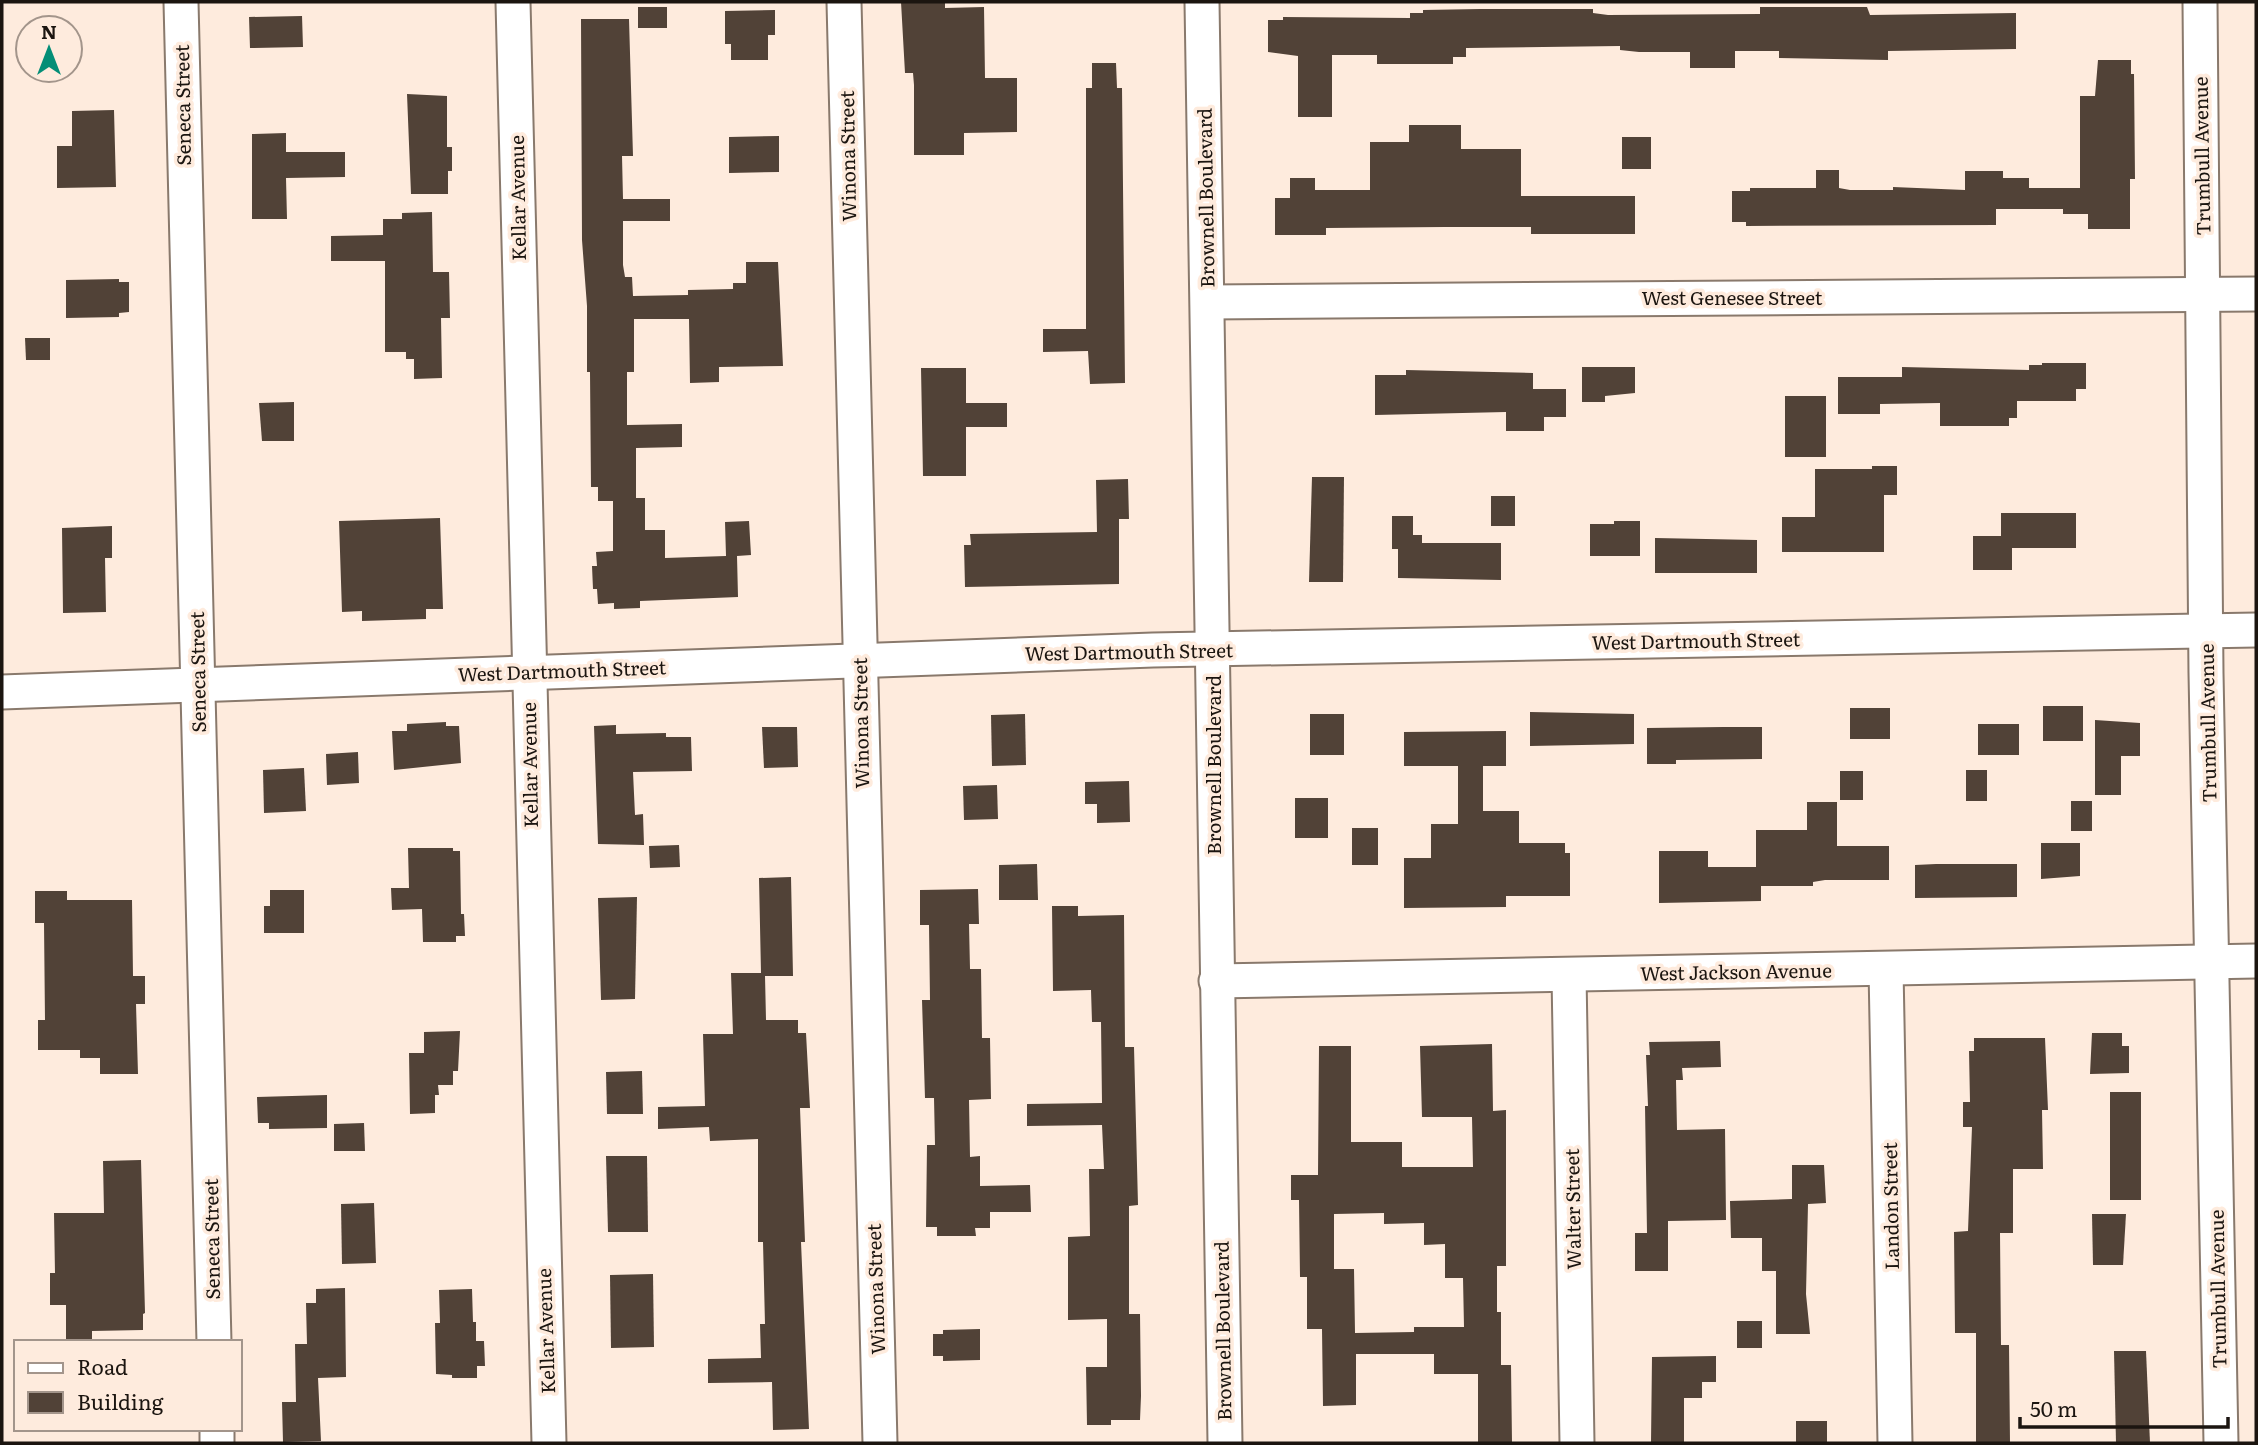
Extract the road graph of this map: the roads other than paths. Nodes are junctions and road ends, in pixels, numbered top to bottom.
1 (181, 2) edge
2 (513, 2) edge
3 (844, 2) edge
4 (1202, 2) edge
5 (2200, 2) edge
6 (2256, 294) edge
7 (2204, 295) junction
8 (1208, 302) junction
9 (2256, 630) edge
10 (2206, 632) junction
11 (1213, 649) junction
12 (859, 660) junction
13 (528, 672) junction
14 (198, 684) junction
15 (2, 692) edge
16 (2256, 961) edge
17 (2212, 962) junction
18 (1886, 969) junction
19 (1569, 975) junction
20 (1216, 981) junction
21 (214, 1340) edge
22 (549, 1443) edge
23 (880, 1443) edge
24 (1225, 1443) edge
25 (1577, 1443) edge
26 (1895, 1443) edge
27 (2221, 1443) edge

1 - 14 street, Seneca Street
2 - 13 street, Kellar Avenue
3 - 12 street, Winona Street
4 - 8 street, Brownell Boulevard
5 - 7 street, Trumbull Avenue
6 - 7 street, West Genesee Street
7 - 8 street, West Genesee Street
7 - 10 street, Trumbull Avenue
8 - 11 street, Brownell Boulevard
9 - 10 street, West Dartmouth Street
10 - 11 street, West Dartmouth Street
10 - 17 street, Trumbull Avenue
11 - 12 street, West Dartmouth Street
11 - 20 street, Brownell Boulevard
12 - 13 street, West Dartmouth Street
12 - 23 street, Winona Street
13 - 14 street, West Dartmouth Street
13 - 22 street, Kellar Avenue
14 - 15 street, West Dartmouth Street
14 - 21 street, Seneca Street
16 - 17 street, West Jackson Avenue
17 - 18 street, West Jackson Avenue
17 - 27 street, Trumbull Avenue
18 - 19 street, West Jackson Avenue
18 - 26 street, Landon Street
19 - 20 street, West Jackson Avenue
19 - 25 street, Walter Street
20 - 24 street, Brownell Boulevard

